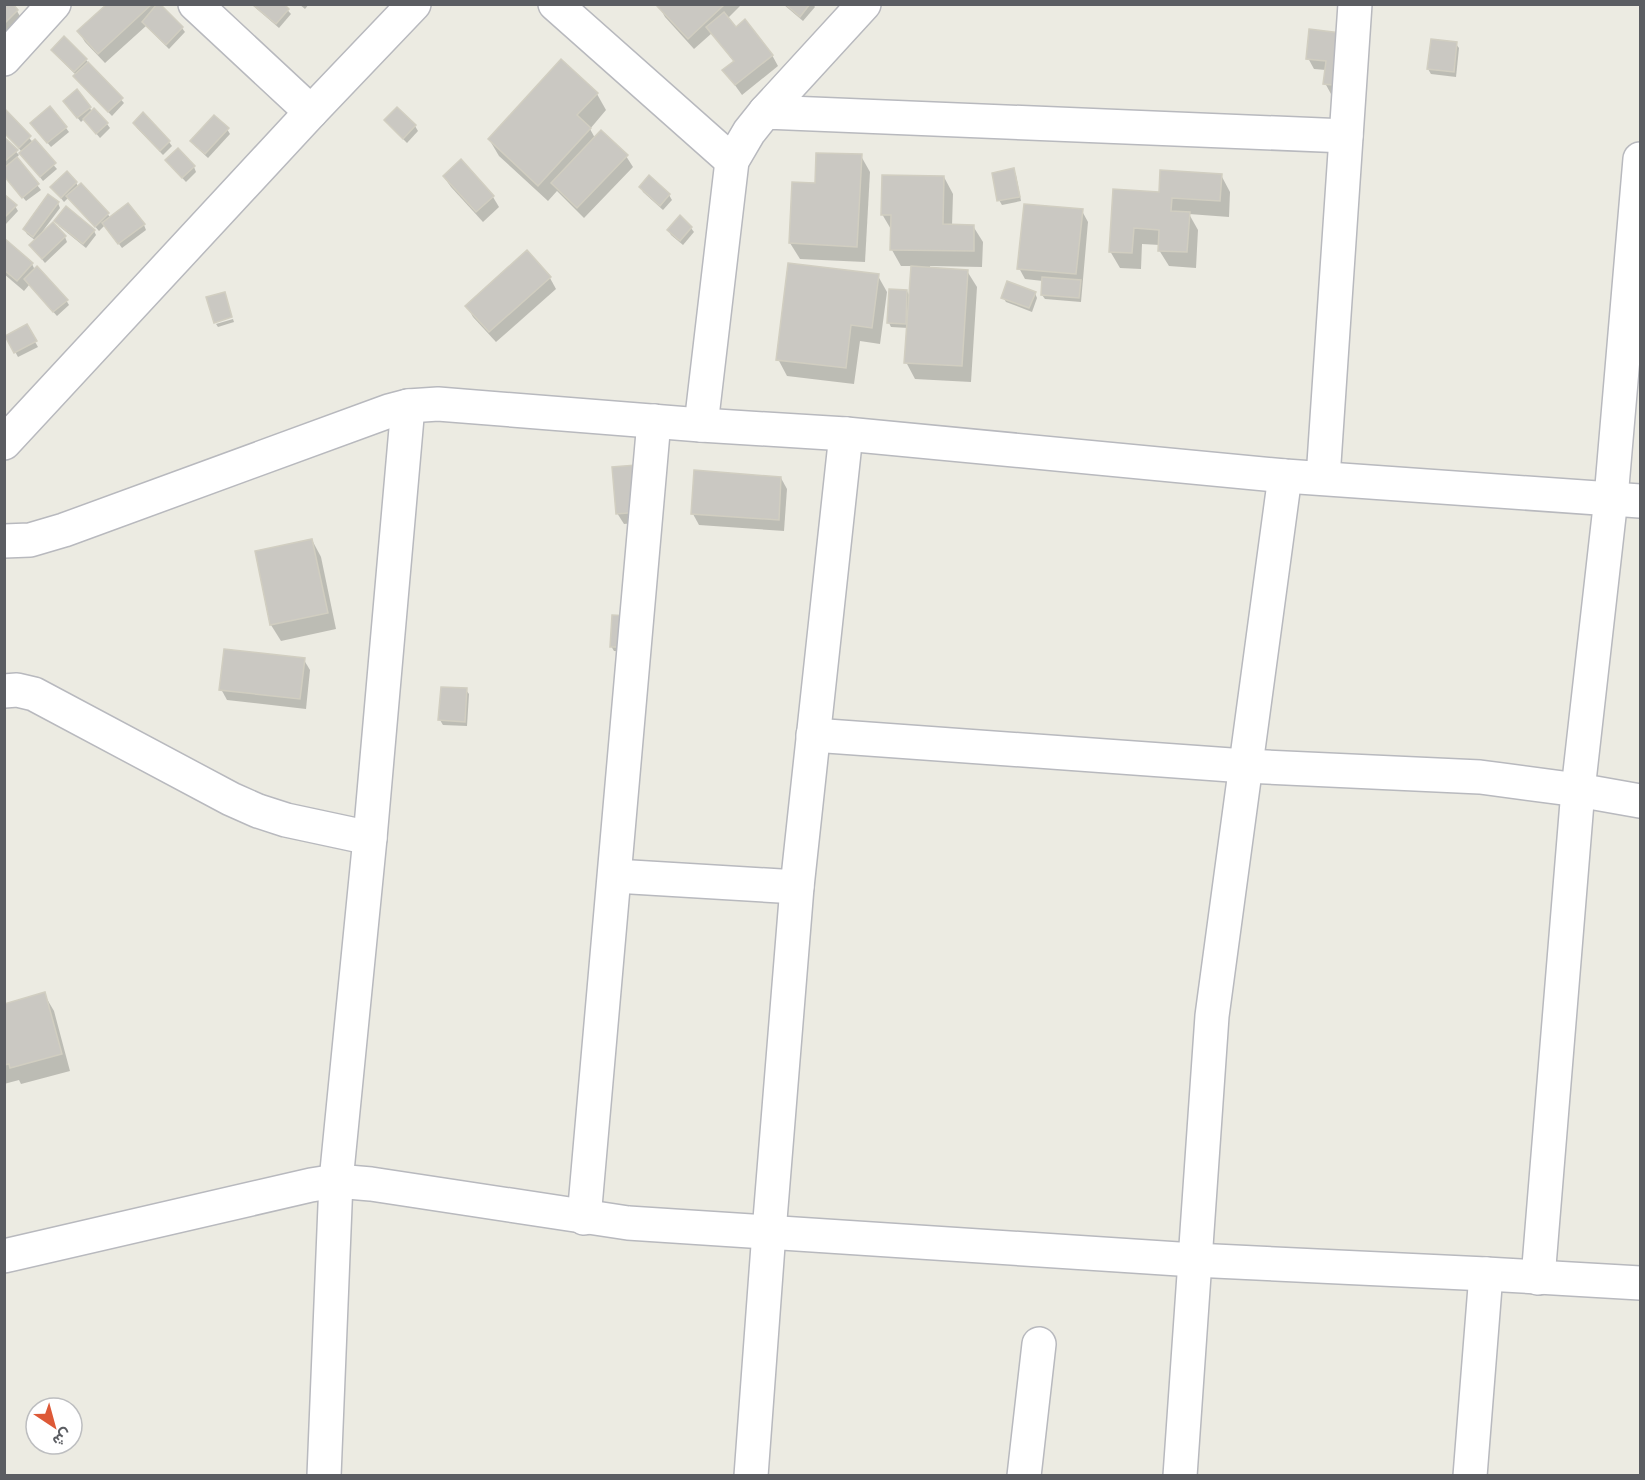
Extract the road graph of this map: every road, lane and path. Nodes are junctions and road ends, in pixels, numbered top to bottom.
1 (54, 4) edge
2 (195, 4) edge
3 (414, 4) edge
4 (555, 4) edge
5 (864, 4) edge
6 (1356, 4) edge
7 (4, 59) edge
8 (311, 112) junction
9 (765, 112) junction
10 (1346, 136) junction
11 (1641, 159) edge
12 (732, 161) junction
13 (408, 406) junction
14 (654, 421) junction
15 (701, 425) junction
16 (846, 434) junction
17 (4, 443) edge
18 (1285, 476) junction
19 (1323, 478) junction
20 (1626, 499) edge
21 (4, 541) edge
22 (4, 691) edge
23 (813, 735) junction
24 (1245, 766) junction
25 (1578, 789) junction
26 (1641, 801) edge
27 (370, 838) junction
28 (615, 876) junction
29 (797, 887) junction
30 (336, 1181) junction
31 (584, 1218) junction
32 (769, 1232) junction
33 (4, 1256) edge
34 (1194, 1260) junction
35 (1486, 1274) junction
36 (1538, 1278) junction
37 (1641, 1283) edge
38 (1039, 1344) dead end
39 (324, 1476) edge
40 (751, 1476) edge
41 (1024, 1476) edge
42 (1180, 1476) edge
43 (1470, 1476) edge

1 - 7 street
2 - 8 street
3 - 8 street
4 - 12 street
5 - 9 street
6 - 10 street
8 - 17 street
9 - 10 street
9 - 12 street
10 - 19 street
11 - 20 street
12 - 15 street
13 - 14 street
13 - 21 street
13 - 27 street
14 - 15 street
14 - 28 street
15 - 16 street
16 - 18 street
16 - 23 street
18 - 19 street
18 - 24 street
19 - 20 street
20 - 25 street
22 - 27 street
23 - 24 street
23 - 29 street
24 - 25 street
24 - 34 street
25 - 26 street
25 - 36 street
27 - 30 street
28 - 29 street
28 - 31 street
29 - 32 street
30 - 31 street
30 - 33 street
30 - 39 street
31 - 32 street
32 - 34 street
32 - 40 street
34 - 35 street
34 - 42 street
35 - 36 street
35 - 43 street
36 - 37 street
38 - 41 street

